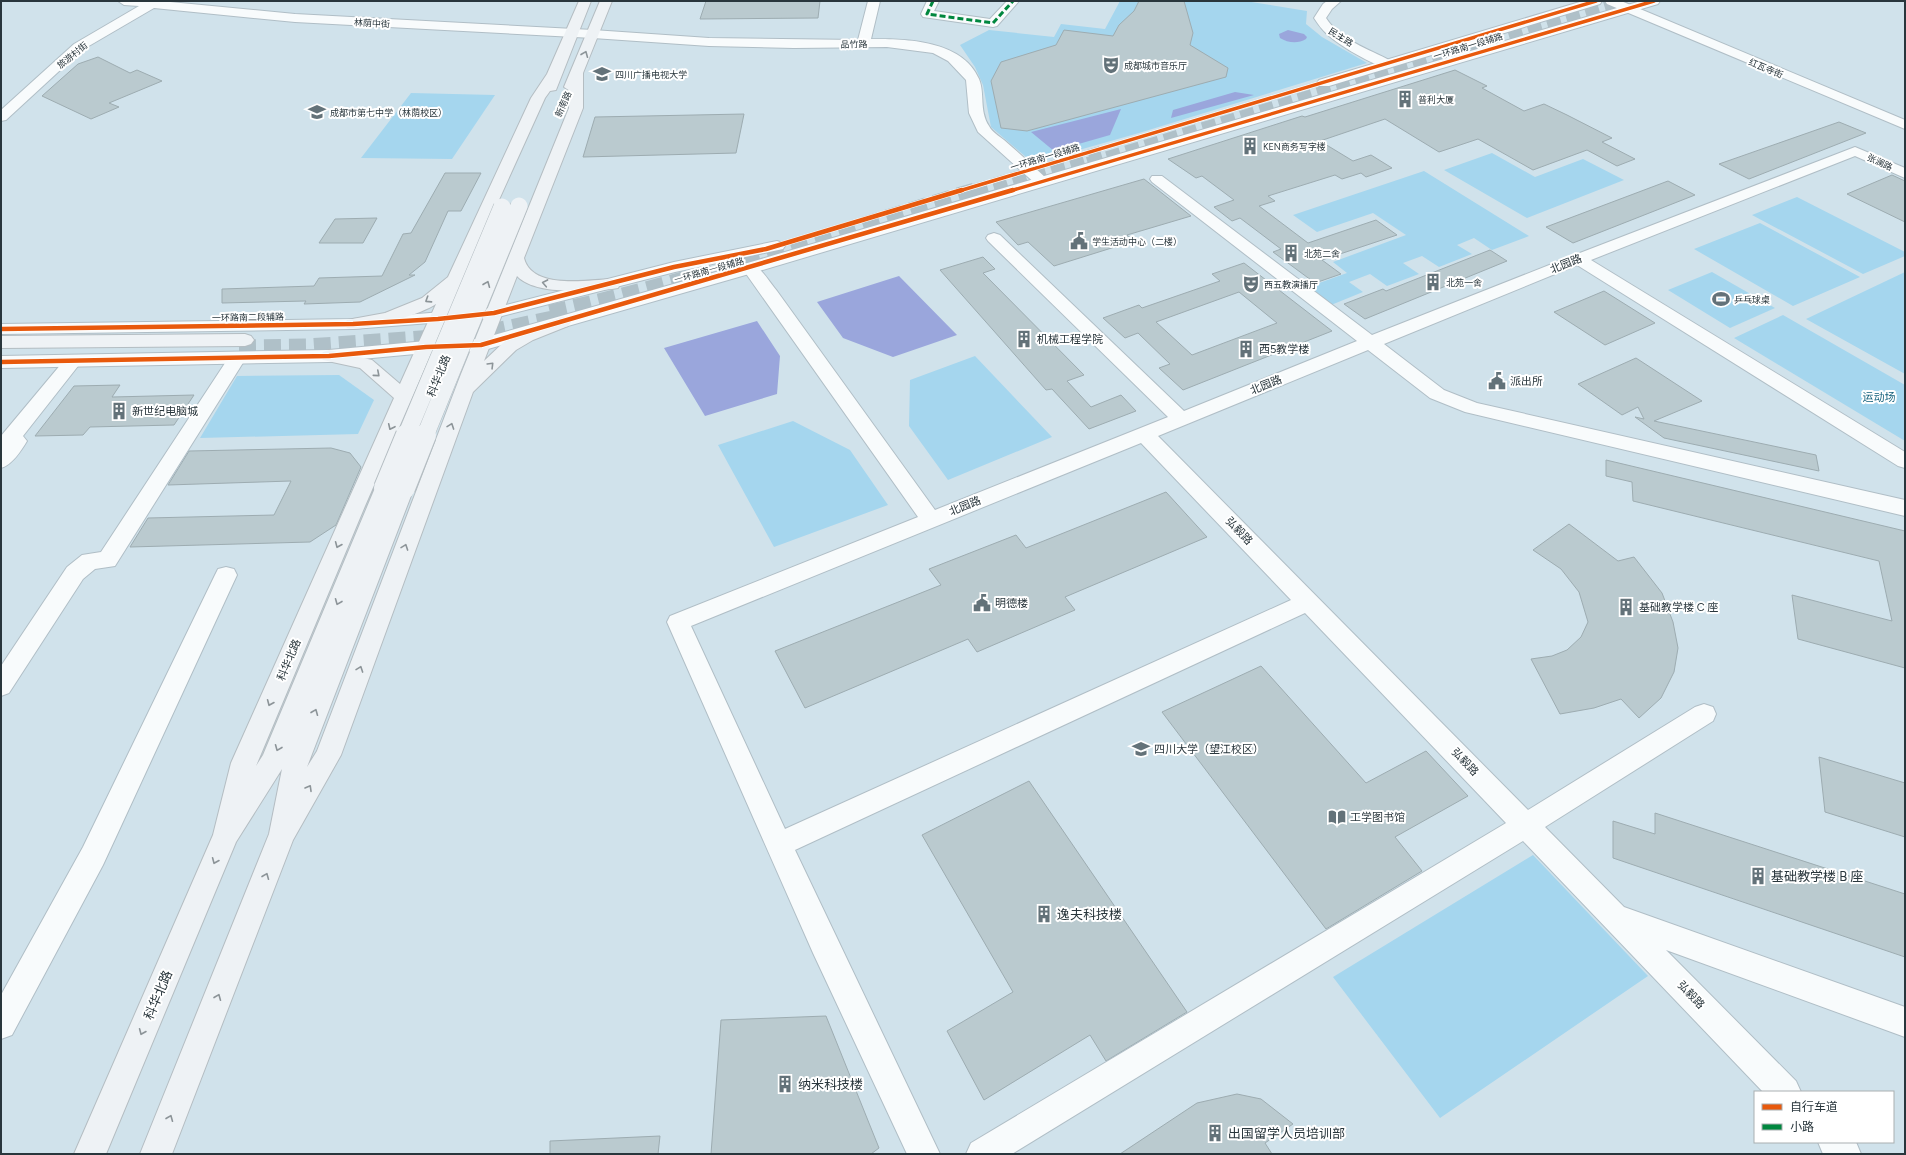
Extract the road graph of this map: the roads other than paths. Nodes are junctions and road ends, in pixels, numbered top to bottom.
1 (124, 1) edge
2 (585, 1) edge
3 (606, 1) edge
4 (874, 1) edge
5 (933, 1) edge
6 (1013, 1) edge
7 (1335, 1) edge
8 (1596, 1) edge
9 (1611, 1) edge
10 (1654, 1) edge
11 (154, 3) edge
12 (1628, 9) junction
13 (572, 33) junction
14 (593, 34) junction
15 (864, 43) junction
16 (1386, 64) junction
17 (577, 73) junction
18 (554, 74) junction
19 (563, 104) dead end
20 (1, 117) edge
21 (1905, 125) edge
22 (1855, 151) joint
23 (1030, 171) junction
24 (1905, 174) edge
25 (1157, 179) dead end
26 (1042, 182) junction
27 (516, 201) joint
28 (528, 227) junction
29 (480, 228) junction
30 (994, 238) dead end
31 (516, 257) junction
32 (1578, 259) junction
33 (750, 268) junction
34 (457, 275) junction
35 (612, 284) junction
36 (494, 313) junction
37 (438, 319) junction
38 (562, 322) junction
39 (353, 324) junction
40 (290, 325) junction
41 (1, 329) edge
42 (1, 342) edge
43 (1369, 343) junction
44 (481, 345) junction
45 (426, 347) junction
46 (240, 348) junction
47 (329, 356) junction
48 (260, 357) junction
49 (1, 360) edge
50 (73, 361) junction
51 (54, 362) junction
52 (470, 374) junction
53 (40, 377) dead end
54 (407, 392) junction
55 (463, 392) junction
56 (1181, 419) junction
57 (1144, 434) junction
58 (1, 460) edge
59 (1905, 461) edge
60 (394, 488) junction
61 (1905, 508) edge
62 (931, 520) junction
63 (226, 575) dead end
64 (1308, 602) junction
65 (1, 686) edge
66 (1704, 714) dead end
67 (1526, 825) junction
68 (282, 834) junction
69 (226, 836) junction
70 (778, 845) junction
71 (1617, 918) junction
72 (1905, 1022) edge
73 (1, 1024) edge
74 (1784, 1091) edge
75 (1835, 1143) edge
76 (90, 1154) edge
77 (156, 1154) edge
78 (924, 1154) edge
79 (982, 1154) edge
80 (1845, 1154) edge

1 - 11 street, 林荫中街
2 - 13 main road, 新南路
3 - 14 main road, 新南路
4 - 15 street
5 - 6 street
7 - 16 street, 民主路
8 - 16 street, 一环路南一段辅路
9 - 12 street, 红瓦寺街
10 - 12 street, 一环路南一段辅路
11 - 13 street, 林荫中街
11 - 20 street, 旅游村街
12 - 21 street, 红瓦寺街
12 - 26 street, 一环路南一段辅路
13 - 14 street, 林荫中街
13 - 18 main road, 新南路
14 - 15 street, 品竹路
17 -> 14 main road, 新南路
15 - 23 street, 品竹路
16 - 23 street, 一环路南一段辅路
17 - 19 main road, 新南路
17 - 28 main road, 科华北路
18 - 27 main road, 新南路
18 - 29 main road, 科华北路
22 - 24 street, 张澜路
22 - 32 street, 北园路
23 - 26 street, 品竹路
23 - 35 street, 一环路南一段辅路
25 - 43 street
26 - 33 street, 一环路南一段辅路
27 - 60 main road, 科华北路, bridge
28 - 29 main road
28 - 31 main road, 科华北路
29 - 34 main road, 科华北路
30 - 56 street
35 -> 31 main road
31 - 36 main road, 科华北路
32 - 43 street, 北园路
32 - 59 street
33 - 38 street, 一环路南一段辅路
33 - 62 street
34 - 37 main road, 科华北路
34 -> 39 main road
35 - 36 street, 一环路南一段辅路
36 - 37 street, 一环路南二段辅路
36 - 44 main road, 科华北路
37 - 39 street, 一环路南二段辅路
37 - 45 main road, 科华北路
38 - 44 street, 一环路南一段辅路
55 -> 38 main road
39 - 40 street, 一环路南二段辅路
40 - 41 street, 一环路南二段辅路
40 - 48 street
42 - 46 main road
43 - 56 street, 北园路
43 - 61 street
44 - 45 street
44 - 52 main road, 科华北路
45 - 47 street
45 - 54 main road, 科华北路
46 - 48 street
46 - 49 main road
46 - 50 street
46 - 65 street
47 - 48 street
47 -> 54 main road
49 - 51 street
50 - 51 street
50 - 58 street
51 - 53 street
52 - 54 main road
52 - 55 main road, 科华北路
54 -> 69 main road, 科华北路
68 -> 55 main road, 科华北路
56 - 57 street, 北园路
57 - 62 street, 北园路
57 - 64 street, 弘毅路
68 -> 60 main road, 科华北路
60 -> 69 main road, 科华北路
62 - 70 street, 北园路
63 - 73 street
64 - 67 street, 弘毅路
64 - 70 street
66 - 67 street
67 - 71 street, 弘毅路
67 - 79 street
77 -> 68 main road, 科华北路
69 -> 76 main road, 科华北路
70 - 78 street
71 - 72 street
71 - 74 street, 弘毅路
75 - 80 street

